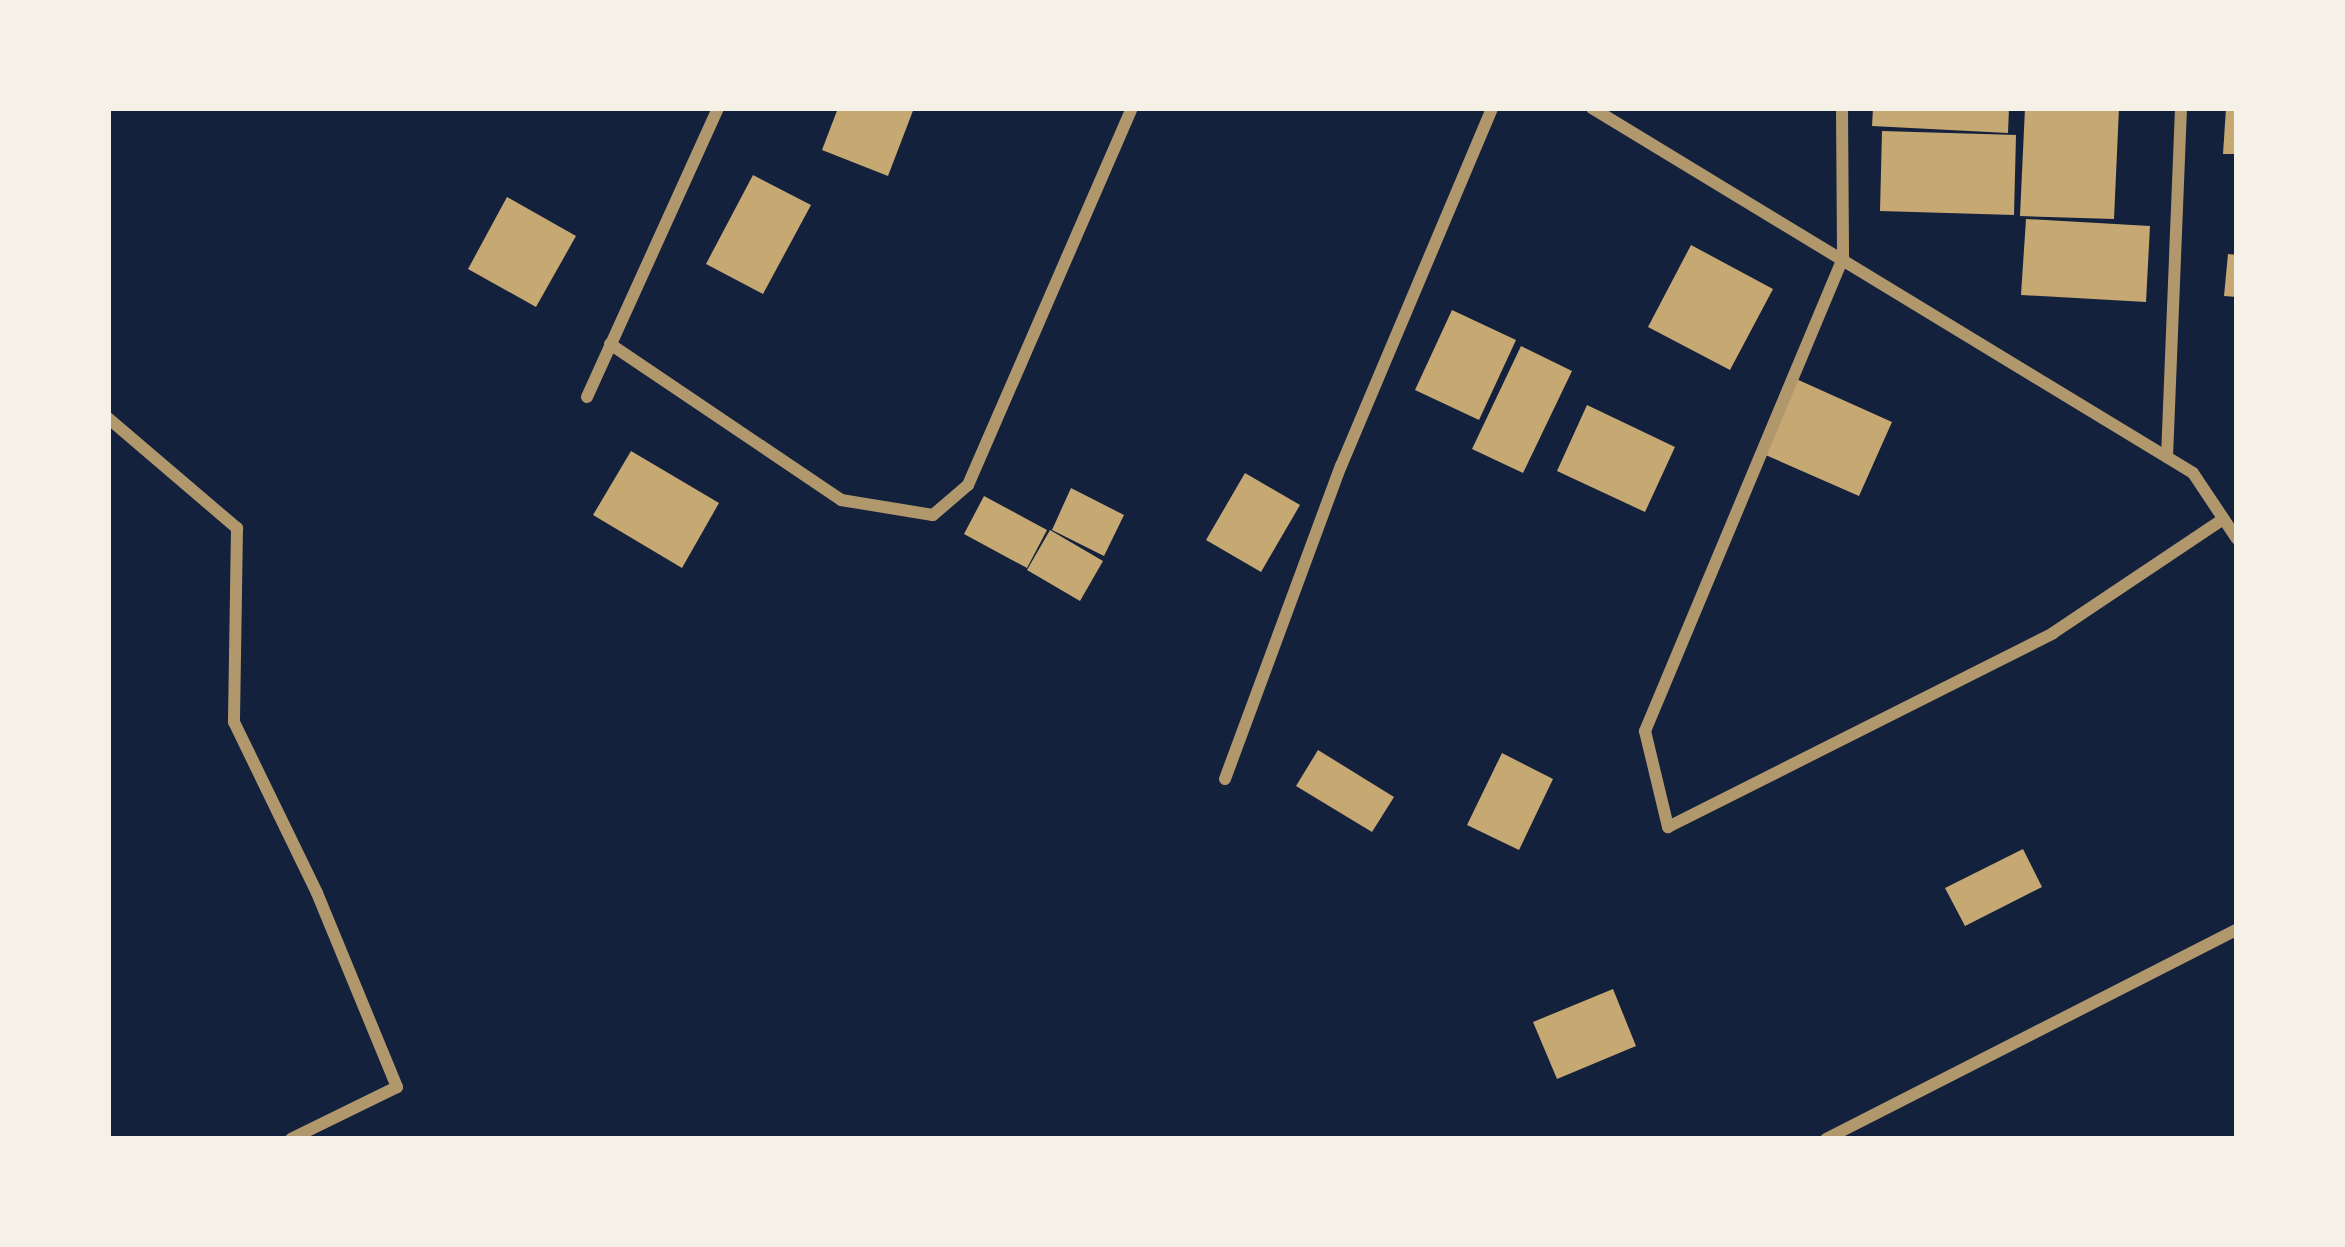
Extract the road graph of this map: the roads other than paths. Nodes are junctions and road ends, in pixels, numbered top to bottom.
1 (718, 108) edge
2 (1132, 108) edge
3 (1492, 108) edge
4 (1592, 108) edge
5 (1842, 108) edge
6 (2181, 108) edge
7 (1843, 258) junction
8 (610, 344) junction
9 (587, 397) dead end
10 (108, 418) edge
11 (2167, 457) junction
12 (2223, 519) junction
13 (2237, 539) edge
14 (1226, 779) dead end
15 (2237, 930) edge
16 (291, 1139) edge
17 (1826, 1139) edge

1 - 8 street
2 - 8 street
3 - 14 street
4 - 7 street
5 - 7 street
6 - 11 street
7 - 11 street
7 - 12 street
8 - 9 street
10 - 16 street
11 - 12 street
12 - 13 street
15 - 17 street

